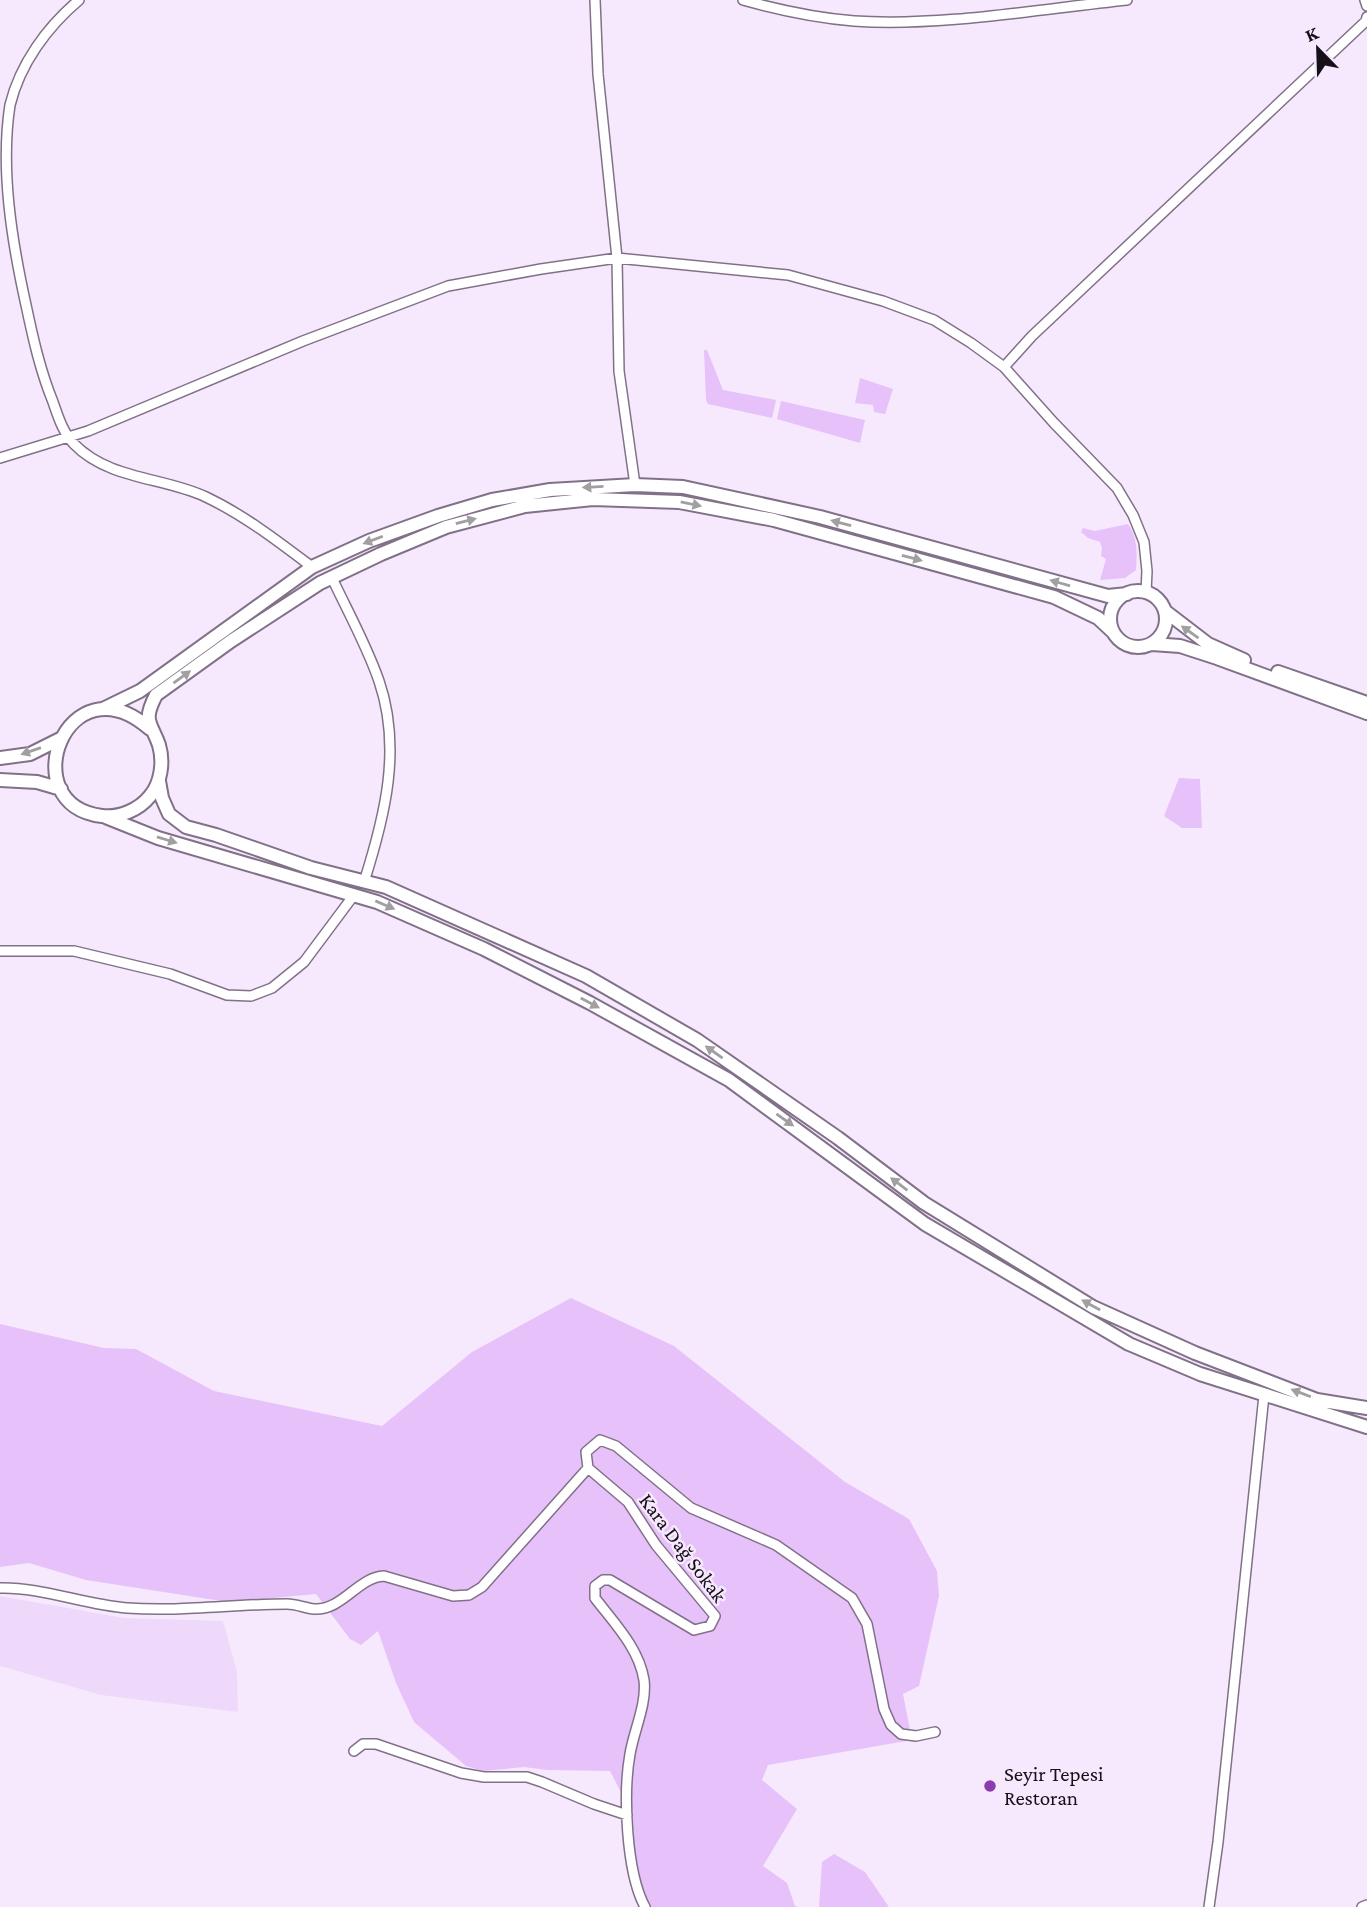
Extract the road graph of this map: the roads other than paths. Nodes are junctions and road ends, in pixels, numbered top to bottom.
1 (79, 0) edge
2 (595, 0) edge
3 (743, 0) edge
4 (1127, 0) edge
5 (1365, 0) edge
6 (1367, 6) edge
7 (1367, 18) edge
8 (617, 258) junction
9 (1004, 367) junction
10 (69, 437) junction
11 (0, 458) edge
12 (635, 485) junction
13 (312, 567) junction
14 (332, 578) junction
15 (1146, 592) junction
16 (1127, 594) junction
17 (1165, 611) junction
18 (1113, 632) junction
19 (1152, 644) junction
20 (1367, 703) edge
21 (102, 710) junction
22 (1367, 713) edge
23 (150, 729) junction
24 (60, 738) junction
25 (0, 758) edge
26 (0, 780) edge
27 (159, 780) junction
28 (61, 789) junction
29 (103, 816) junction
30 (364, 882) junction
31 (354, 895) junction
32 (0, 951) edge
33 (1264, 1395) junction
34 (1367, 1408) edge
35 (1367, 1427) edge
36 (588, 1468) junction
37 (0, 1588) edge
38 (935, 1732) dead end
39 (354, 1751) dead end
40 (627, 1815) junction
41 (645, 1907) edge
42 (1209, 1907) edge

1 - 10 street
2 - 8 street
3 - 4 street
5 - 6 street
7 - 9 street
8 - 9 street
8 - 10 street
8 - 12 street
9 - 15 street
10 - 11 street
10 - 13 street
12 -> 13 street
16 -> 12 street
13 - 21 street
14 -> 18 street
23 -> 14 street
14 - 30 street
15 - 16 street
15 - 17 street
16 - 18 street
17 - 19 street
20 -> 17 street
18 - 19 street
19 - 22 street
21 - 23 street
21 - 24 street
23 - 27 street
24 -> 25 street
24 - 28 street
26 - 28 street
27 - 29 street
27 - 30 street
28 - 29 street
29 -> 31 street
34 -> 30 street
31 - 32 street
31 -> 33 street
33 - 35 street
33 - 42 street
36 - 37 street
36 - 38 street, Kara Dağ Sokak
36 - 40 street, Kara Dağ Sokak
39 - 40 street
40 - 41 street, Kara Dağ Sokak

